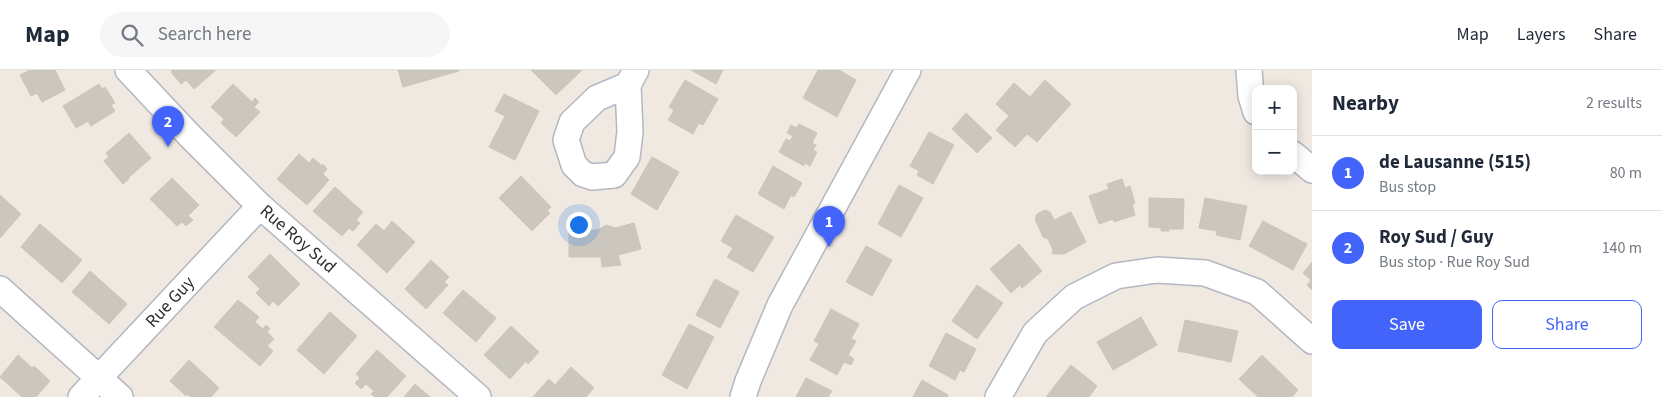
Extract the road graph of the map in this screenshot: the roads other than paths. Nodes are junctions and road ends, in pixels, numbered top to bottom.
1 (128, 70) edge
2 (908, 70) edge
3 (1249, 70) edge
4 (1252, 96) edge
5 (1297, 157) edge
6 (1312, 170) edge
7 (260, 206) junction
8 (0, 289) edge
9 (1312, 342) edge
10 (98, 378) junction
11 (81, 397) edge
12 (120, 397) edge
13 (478, 397) edge
14 (743, 397) edge
15 (998, 397) edge

1 - 7 street, Rue Roy Sud
2 - 14 street
3 - 4 street
5 - 6 street
7 - 10 street, Rue Guy
7 - 13 street, Rue Roy Sud
8 - 10 street
9 - 15 street
10 - 11 street, Rue Guy
10 - 12 street

